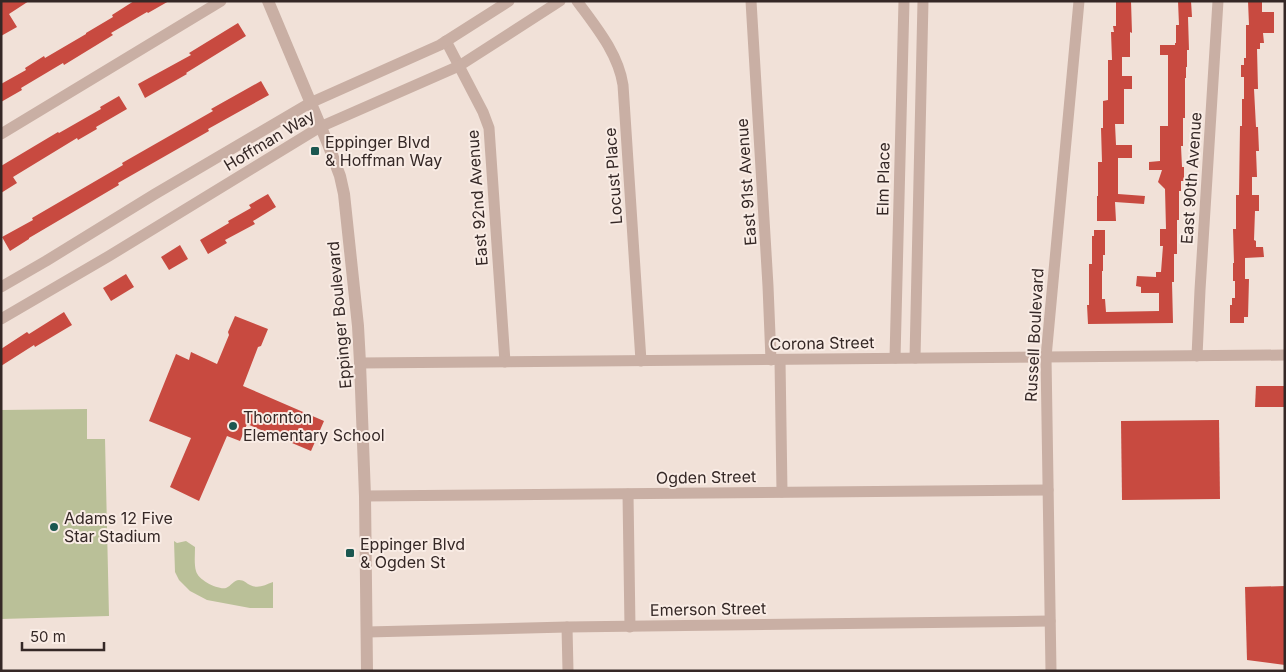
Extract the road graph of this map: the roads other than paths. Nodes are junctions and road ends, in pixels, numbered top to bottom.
1 (221, 1) edge
2 (268, 1) edge
3 (509, 1) edge
4 (560, 1) edge
5 (577, 1) edge
6 (751, 1) edge
7 (904, 1) edge
8 (923, 1) edge
9 (1079, 1) edge
10 (1218, 1) edge
11 (446, 41) junction
12 (459, 66) junction
13 (310, 103) junction
14 (320, 127) junction
15 (1, 134) edge
16 (1, 288) edge
17 (1, 319) edge
18 (1285, 355) edge
19 (1197, 356) junction
20 (1046, 357) junction
21 (895, 358) junction
22 (914, 358) junction
23 (776, 360) junction
24 (641, 361) junction
25 (505, 362) junction
26 (360, 363) junction
27 (1048, 490) junction
28 (782, 492) junction
29 (628, 494) junction
30 (365, 496) junction
31 (1050, 621) junction
32 (630, 626) junction
33 (567, 627) junction
34 (367, 632) junction
35 (367, 671) edge
36 (568, 671) edge
37 (1051, 671) edge

1 - 15 street
2 - 13 street, Eppinger Boulevard
3 - 11 street, Hoffman Way
4 - 12 street, Hoffman Way
5 - 24 street, Locust Place
6 - 23 street, East 91st Avenue
7 - 21 street, Elm Place
8 - 22 street
9 - 20 street, Russell Boulevard
10 - 19 street, East 90th Avenue
11 - 12 street, East 92nd Avenue
11 - 13 street, Hoffman Way
12 - 14 street, Hoffman Way
12 - 25 street, East 92nd Avenue
13 - 14 street, Eppinger Boulevard
13 - 16 street, Hoffman Way
14 - 17 street, Hoffman Way
14 - 26 street, Eppinger Boulevard
18 - 19 street, Corona Street
19 - 20 street, Corona Street
20 - 22 street, Corona Street
20 - 27 street, Russell Boulevard
21 - 22 street, Corona Street
21 - 23 street, Corona Street
23 - 24 street, Corona Street
23 - 28 street, East 91st Avenue
24 - 25 street, Corona Street
25 - 26 street, Corona Street
26 - 30 street, Eppinger Boulevard
27 - 28 street, Ogden Street
27 - 31 street, Russell Boulevard
28 - 29 street, Ogden Street
29 - 30 street, Ogden Street
29 - 32 street
30 - 34 street, Eppinger Boulevard
31 - 32 street, Emerson Street
31 - 37 street, Russell Boulevard
32 - 33 street, Emerson Street
33 - 34 street, Emerson Street
33 - 36 street
34 - 35 street, Eppinger Boulevard

